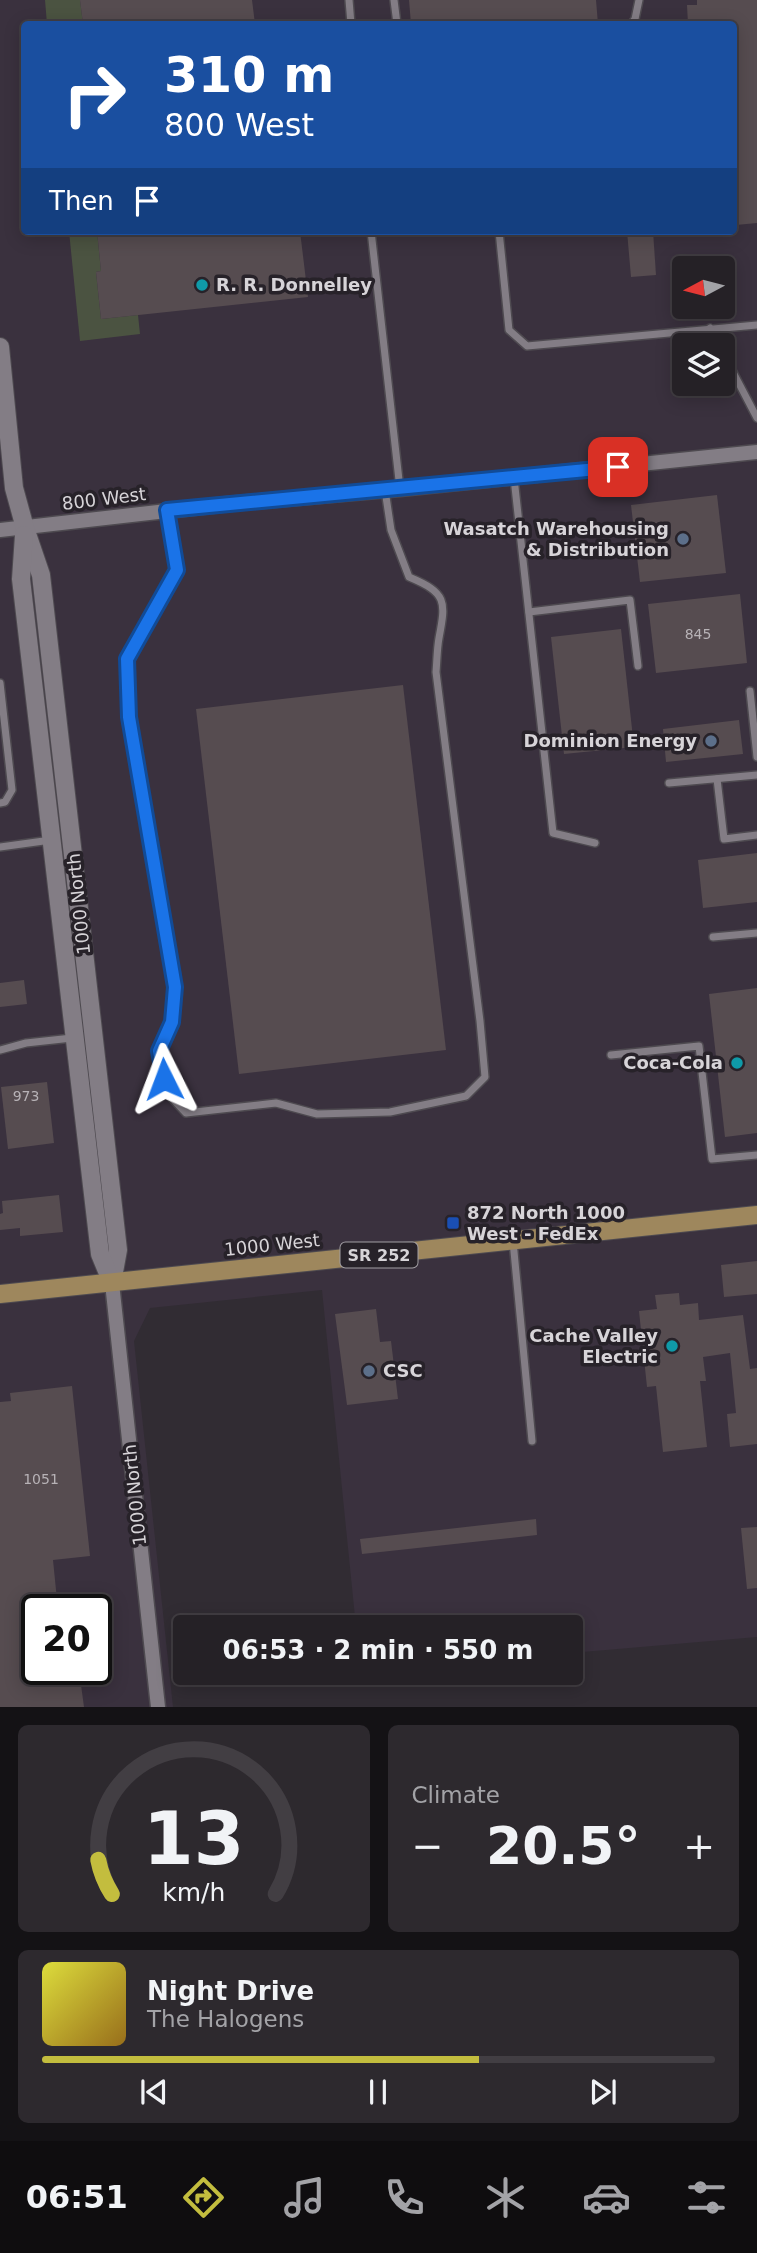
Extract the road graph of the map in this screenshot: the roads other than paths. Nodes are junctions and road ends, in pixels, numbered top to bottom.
1 (349, 0) edge
2 (394, 0) edge
3 (639, 0) edge
4 (351, 21) edge
5 (397, 21) edge
6 (633, 21) edge
7 (371, 235) edge
8 (499, 235) edge
9 (757, 324) edge
10 (710, 328) junction
11 (713, 333) edge
12 (0, 347) edge
13 (735, 376) edge
14 (757, 418) edge
15 (757, 452) edge
16 (514, 478) junction
17 (393, 489) junction
18 (167, 510) junction
19 (25, 528) junction
20 (0, 530) edge
21 (529, 612) junction
22 (638, 666) dead end
23 (0, 683) edge
24 (750, 691) dead end
25 (757, 757) edge
26 (757, 775) edge
27 (717, 779) junction
28 (669, 783) dead end
29 (0, 803) edge
30 (757, 835) edge
31 (51, 840) junction
32 (595, 843) dead end
33 (0, 847) edge
34 (757, 933) edge
35 (713, 937) dead end
36 (73, 1038) junction
37 (0, 1050) edge
38 (611, 1055) dead end
39 (757, 1155) edge
40 (757, 1215) edge
41 (513, 1241) junction
42 (112, 1283) junction
43 (0, 1294) edge
44 (532, 1441) dead end
45 (158, 1707) edge

1 - 4 lane
2 - 5 lane
3 - 6 lane
7 - 17 lane
8 - 10 lane
9 - 10 lane
10 - 11 lane
12 - 19 street, 1000 North
13 - 14 lane
15 - 16 street, 800 West
16 - 17 street, 800 West
16 - 21 lane
17 - 18 street, 800 West
17 - 18 lane
18 - 19 street, 800 West
19 - 20 street, 800 West
19 - 31 street, 1000 North
19 - 42 street, 1000 North
21 - 22 lane
21 - 32 lane
23 - 29 lane
24 - 25 lane
26 - 27 lane
27 - 28 lane
27 - 30 lane
31 - 33 lane
31 - 36 street, 1000 North
34 - 35 lane
36 - 37 lane
36 - 42 street, 1000 North
38 - 39 lane
40 - 41 main road, 1000 West / SR 252
41 - 42 main road, 1000 West / SR 252
41 - 44 lane
42 - 43 main road, 1000 West / SR 252
42 - 45 street, 1000 North

